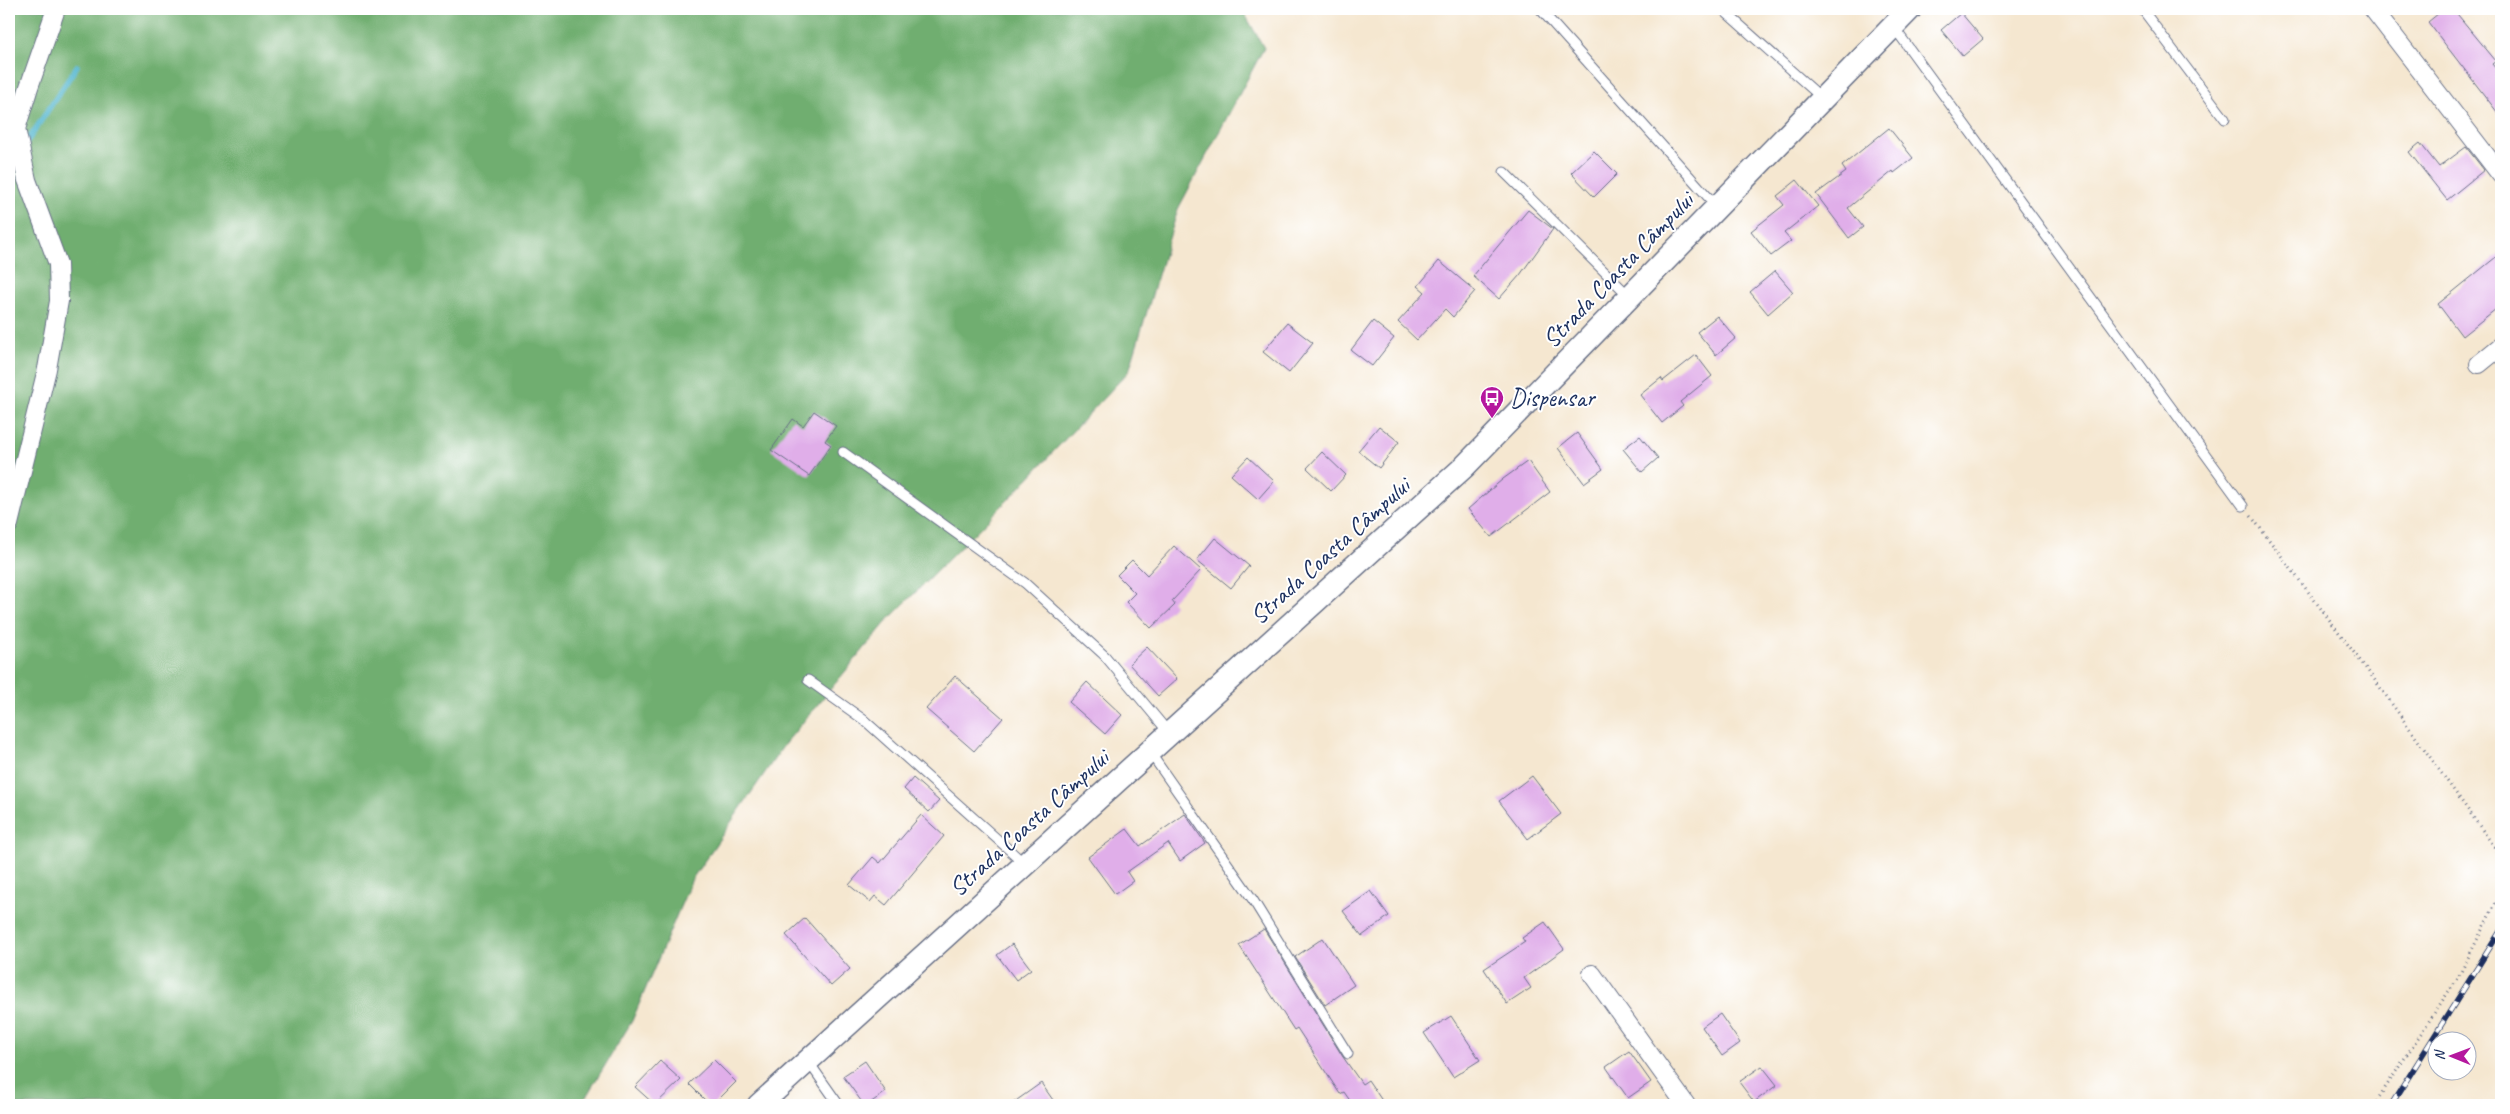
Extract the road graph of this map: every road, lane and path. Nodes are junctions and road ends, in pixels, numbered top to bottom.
1 (56, 9) edge
2 (1540, 9) edge
3 (1722, 9) edge
4 (2142, 9) edge
5 (2372, 9) edge
6 (1903, 14) edge
7 (1823, 98) junction
8 (2225, 119) dead end
9 (1504, 172) dead end
10 (2501, 176) edge
11 (1717, 208) junction
12 (1630, 297) junction
13 (2501, 346) edge
14 (2479, 364) dead end
15 (843, 452) dead end
16 (2243, 506) joint
17 (9, 524) edge
18 (808, 680) dead end
19 (1169, 733) junction
20 (1149, 751) junction
21 (2501, 856) edge
22 (1025, 864) junction
23 (2501, 892) edge
24 (1592, 974) dead end
25 (1348, 1054) dead end
26 (808, 1061) junction
27 (759, 1105) edge
28 (839, 1105) edge
29 (1686, 1105) edge
30 (2374, 1105) edge

1 - 17 street
2 - 11 lane
3 - 7 lane
4 - 8 lane
5 - 10 street
6 - 7 street, Strada Coasta Câmpului
6 - 16 lane
7 - 11 street, Strada Coasta Câmpului
9 - 12 lane
11 - 12 street, Strada Coasta Câmpului
12 - 19 street, Strada Coasta Câmpului
13 - 14 street
15 - 19 lane
16 - 21 path
18 - 22 lane
19 - 20 street, Strada Coasta Câmpului
20 - 22 street, Strada Coasta Câmpului
20 - 25 lane
22 - 26 street, Strada Coasta Câmpului
23 - 30 path
24 - 29 street
26 - 27 street, Strada Coasta Câmpului
26 - 28 lane

